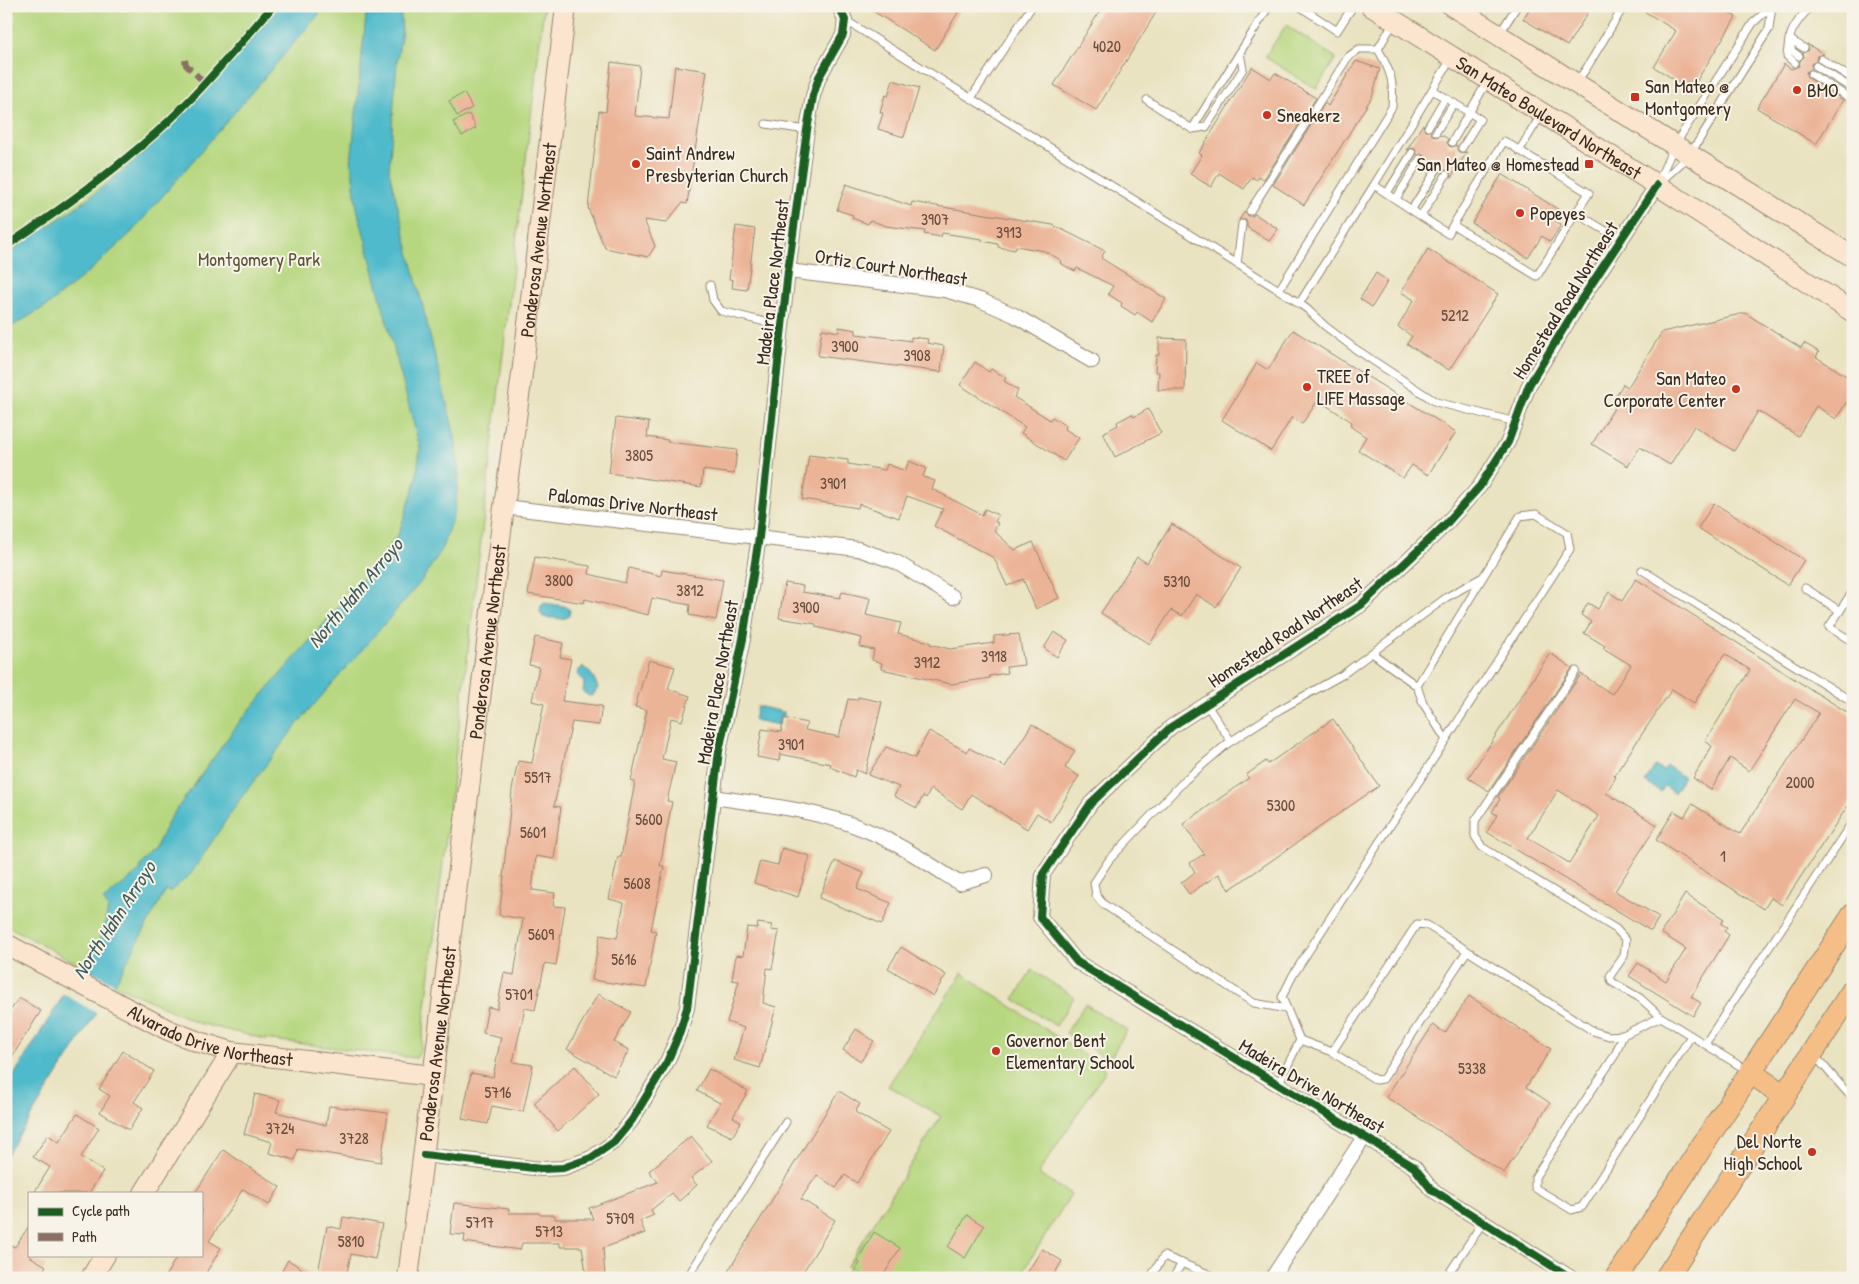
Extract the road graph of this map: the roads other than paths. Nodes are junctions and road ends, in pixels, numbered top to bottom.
1 (566, 6) edge
2 (839, 6) edge
3 (1032, 6) edge
4 (1270, 6) edge
5 (1299, 6) edge
6 (1353, 6) edge
7 (1370, 6) edge
8 (1452, 6) edge
9 (1517, 6) edge
10 (1624, 6) edge
11 (1772, 6) edge
12 (1813, 6) edge
13 (845, 20) junction
14 (1395, 21) junction
15 (1499, 36) junction
16 (1790, 39) junction
17 (1804, 48) dead end
18 (1378, 49) junction
19 (1240, 53) junction
20 (1799, 56) dead end
21 (1452, 57) junction
22 (1821, 59) dead end
23 (1795, 63) dead end
24 (1816, 66) dead end
25 (1811, 74) dead end
26 (1853, 79) edge
27 (1489, 80) junction
28 (1575, 83) junction
29 (1853, 89) edge
30 (1432, 90) junction
31 (971, 98) junction
32 (1445, 98) junction
33 (1147, 100) dead end
34 (1853, 100) edge
35 (1454, 103) junction
36 (1469, 113) junction
37 (1542, 113) junction
38 (766, 124) dead end
39 (1428, 127) dead end
40 (1192, 129) junction
41 (807, 130) junction
42 (1436, 132) dead end
43 (1452, 142) dead end
44 (1462, 148) dead end
45 (1519, 151) junction
46 (1682, 151) junction
47 (1412, 153) dead end
48 (1420, 159) dead end
49 (1437, 169) dead end
50 (1446, 175) dead end
51 (1374, 185) junction
52 (1657, 185) junction
53 (1387, 193) junction
54 (1396, 199) junction
55 (1412, 209) junction
56 (1250, 211) dead end
57 (1576, 213) junction
58 (1421, 216) junction
59 (1242, 224) dead end
60 (1453, 225) junction
61 (1621, 240) junction
62 (1853, 257) edge
63 (1237, 264) junction
64 (788, 271) junction
65 (710, 285) dead end
66 (1278, 290) junction
67 (1299, 304) junction
68 (1853, 312) edge
69 (782, 326) junction
70 (1092, 361) dead end
71 (1516, 422) junction
72 (504, 507) junction
73 (758, 538) junction
74 (1642, 570) dead end
75 (1484, 576) junction
76 (1805, 588) dead end
77 (1851, 594) dead end
78 (953, 597) dead end
79 (1840, 611) junction
80 (1853, 642) edge
81 (1372, 653) junction
82 (1576, 670) dead end
83 (1417, 686) junction
84 (1853, 702) edge
85 (1206, 704) junction
86 (1446, 740) junction
87 (1231, 741) junction
88 (714, 797) junction
89 (1853, 821) edge
90 (986, 875) dead end
91 (1853, 915) edge
92 (1040, 917) joint
93 (6, 944) edge
94 (1467, 950) junction
95 (1853, 990) edge
96 (1287, 1009) junction
97 (1661, 1017) junction
98 (1623, 1035) junction
99 (1691, 1036) junction
100 (1300, 1040) junction
101 (1705, 1044) junction
102 (232, 1052) junction
103 (1332, 1052) junction
104 (1812, 1052) junction
105 (1750, 1072) junction
106 (432, 1076) junction
107 (1278, 1085) junction
108 (1783, 1095) junction
109 (1853, 1099) edge
110 (786, 1122) dead end
111 (1364, 1137) junction
112 (424, 1155) junction
113 (145, 1192) edge
114 (1483, 1222) junction
115 (104, 1256) edge
116 (1182, 1263) junction
117 (1448, 1275) edge
118 (91, 1278) edge
119 (408, 1278) edge
120 (686, 1278) edge
121 (1150, 1278) edge
122 (1173, 1278) edge
123 (1218, 1278) edge
124 (1272, 1278) edge
125 (1456, 1278) edge
126 (1571, 1278) edge
127 (1616, 1278) edge
128 (1666, 1278) edge

1 - 72 street, Ponderosa Avenue Northeast
2 - 13 street
3 - 31 lane
4 - 19 lane
5 - 6 lane
7 - 14 street, San Mateo Boulevard Northeast
8 - 15 street
9 - 15 lane
10 - 28 lane
11 - 46 lane
11 - 46 lane
12 - 16 lane
13 - 31 lane
13 - 41 street, Madeira Place Northeast
14 - 18 lane
14 - 21 street, San Mateo Boulevard Northeast
15 - 28 street
16 - 17 lane
16 - 20 lane
16 - 23 lane
18 - 56 lane
18 - 66 lane
19 - 40 lane
19 - 40 lane
21 - 27 street, San Mateo Boulevard Northeast
21 - 30 lane
22 - 26 lane
24 - 29 lane
25 - 34 lane
27 - 36 lane
27 - 37 street, San Mateo Boulevard Northeast
28 - 46 street
30 - 32 lane
30 - 51 lane
31 - 63 lane
32 - 35 lane
32 - 39 lane
33 - 40 lane
35 - 36 lane
35 - 42 lane
36 - 43 lane
36 - 44 lane
37 - 45 lane
37 - 52 street, San Mateo Boulevard Northeast
38 - 41 lane
41 - 64 street, Madeira Place Northeast
45 - 57 lane
45 - 60 lane
46 - 52 lane
46 - 52 lane
46 - 62 street
47 - 53 lane
48 - 54 lane
49 - 55 lane
50 - 58 lane
51 - 53 lane
51 - 67 lane
52 - 61 street, Homestead Road Northeast
52 - 68 street, San Mateo Boulevard Northeast
53 - 54 lane
54 - 55 lane
55 - 58 lane
57 - 60 lane
57 - 61 lane
58 - 60 lane
59 - 63 lane
61 - 71 street, Homestead Road Northeast
63 - 66 lane
64 - 69 street, Madeira Place Northeast
64 - 70 street, Ortiz Court Northeast
65 - 69 lane
66 - 67 lane
67 - 71 lane
69 - 73 street, Madeira Place Northeast
71 - 85 street, Homestead Road Northeast
72 - 73 street, Palomas Drive Northeast
72 - 106 street, Ponderosa Avenue Northeast
73 - 78 street, Palomas Drive Northeast
73 - 88 street, Madeira Place Northeast
74 - 84 lane
75 - 81 lane
75 - 83 lane
75 - 86 lane
76 - 79 lane
77 - 79 lane
79 - 80 lane
81 - 83 lane
81 - 87 lane
82 - 97 lane
83 - 86 lane
85 - 87 lane
85 - 92 street, Homestead Road Northeast
86 - 96 lane
87 - 96 lane
88 - 90 street
88 - 112 street, Madeira Place Northeast
89 - 101 lane
91 - 105 main road
92 - 107 street, Madeira Drive Northeast
93 - 102 street, Alvarado Drive Northeast
94 - 98 lane
94 - 103 lane
94 - 103 lane
95 - 104 main road
96 - 100 lane
97 - 98 lane
97 - 99 lane
98 - 99 lane
99 - 101 lane
100 - 103 lane
100 - 107 lane
101 - 105 lane
102 - 106 street, Alvarado Drive Northeast
102 - 113 street
104 - 108 main road
104 - 109 lane
105 - 108 main road
105 - 127 main road
106 - 112 street, Ponderosa Avenue Northeast
107 - 111 street, Madeira Drive Northeast
108 - 128 main road
110 - 120 lane
111 - 114 street, Madeira Drive Northeast
111 - 124 street
112 - 119 street, Ponderosa Avenue Northeast
114 - 117 lane
114 - 126 street, Madeira Drive Northeast
115 - 118 street
116 - 121 lane
116 - 122 lane
116 - 123 lane
117 - 125 lane

